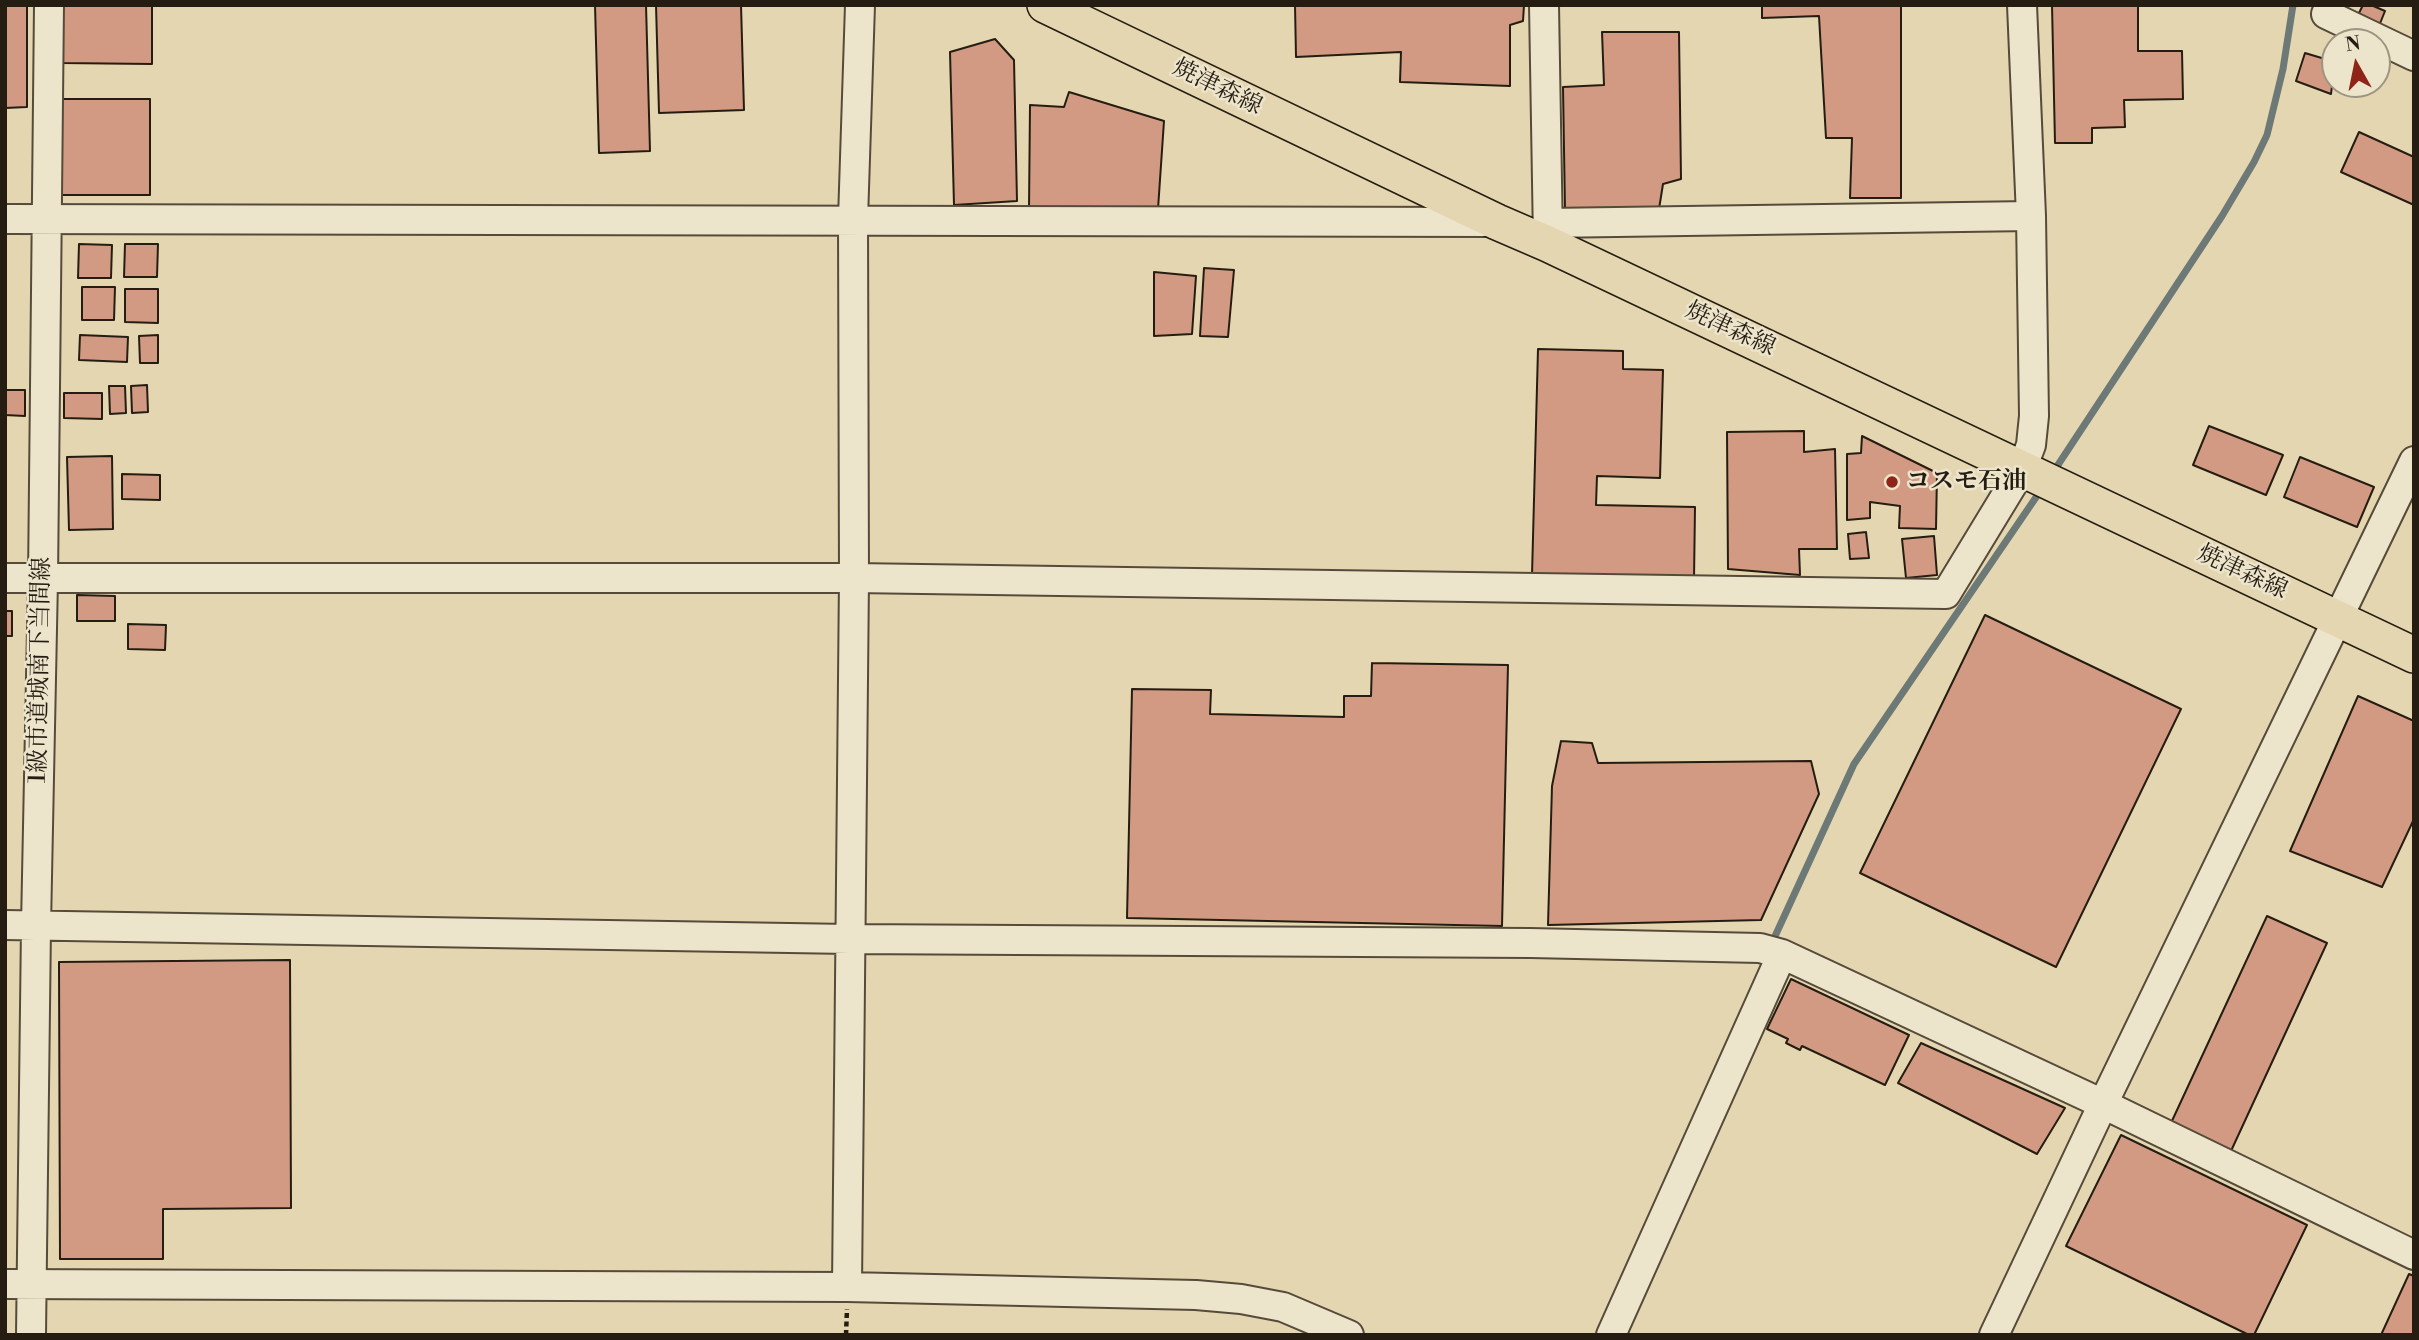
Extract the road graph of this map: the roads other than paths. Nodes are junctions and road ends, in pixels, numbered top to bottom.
1 (49, 5) edge
2 (860, 5) edge
3 (1045, 5) edge
4 (1544, 5) edge
5 (2022, 5) edge
6 (2326, 14) dead end
7 (2414, 56) edge
8 (2031, 216) junction
9 (47, 218) junction
10 (5, 219) edge
11 (853, 219) junction
12 (1497, 222) junction
13 (1547, 234) junction
14 (2414, 461) edge
15 (2022, 469) junction
16 (5, 578) edge
17 (854, 578) junction
18 (43, 579) junction
19 (2339, 619) junction
20 (2414, 655) edge
21 (5, 925) edge
22 (36, 926) junction
23 (849, 939) junction
24 (1771, 951) junction
25 (2103, 1104) junction
26 (2414, 1255) edge
27 (18, 1284) edge
28 (847, 1287) junction
29 (31, 1335) edge
30 (1349, 1335) edge
31 (1611, 1335) edge
32 (1994, 1335) edge

1 - 9 street, 1級市道城南下当間線
2 - 11 street
3 - 12 main road, 焼津森線
4 - 13 street
5 - 8 street
6 - 7 street
8 - 13 street
8 - 15 street
9 - 10 street
9 - 11 street
9 - 18 street, 1級市道城南下当間線
11 - 12 street
11 - 17 street
12 - 13 main road, 焼津森線
13 - 15 main road, 焼津森線
14 - 19 street
15 - 17 street
15 - 19 main road, 焼津森線
16 - 18 street
17 - 18 street
17 - 23 street
18 - 22 street, 1級市道城南下当間線
19 - 20 main road, 焼津森線
19 - 25 street
21 - 22 street
22 - 23 street
22 - 27 street, 1級市道城南下当間線
23 - 24 street
23 - 28 street
24 - 25 street
24 - 31 street
25 - 26 street
25 - 32 street
27 - 28 street
27 - 29 street, 1級市道城南下当間線
28 - 30 street

